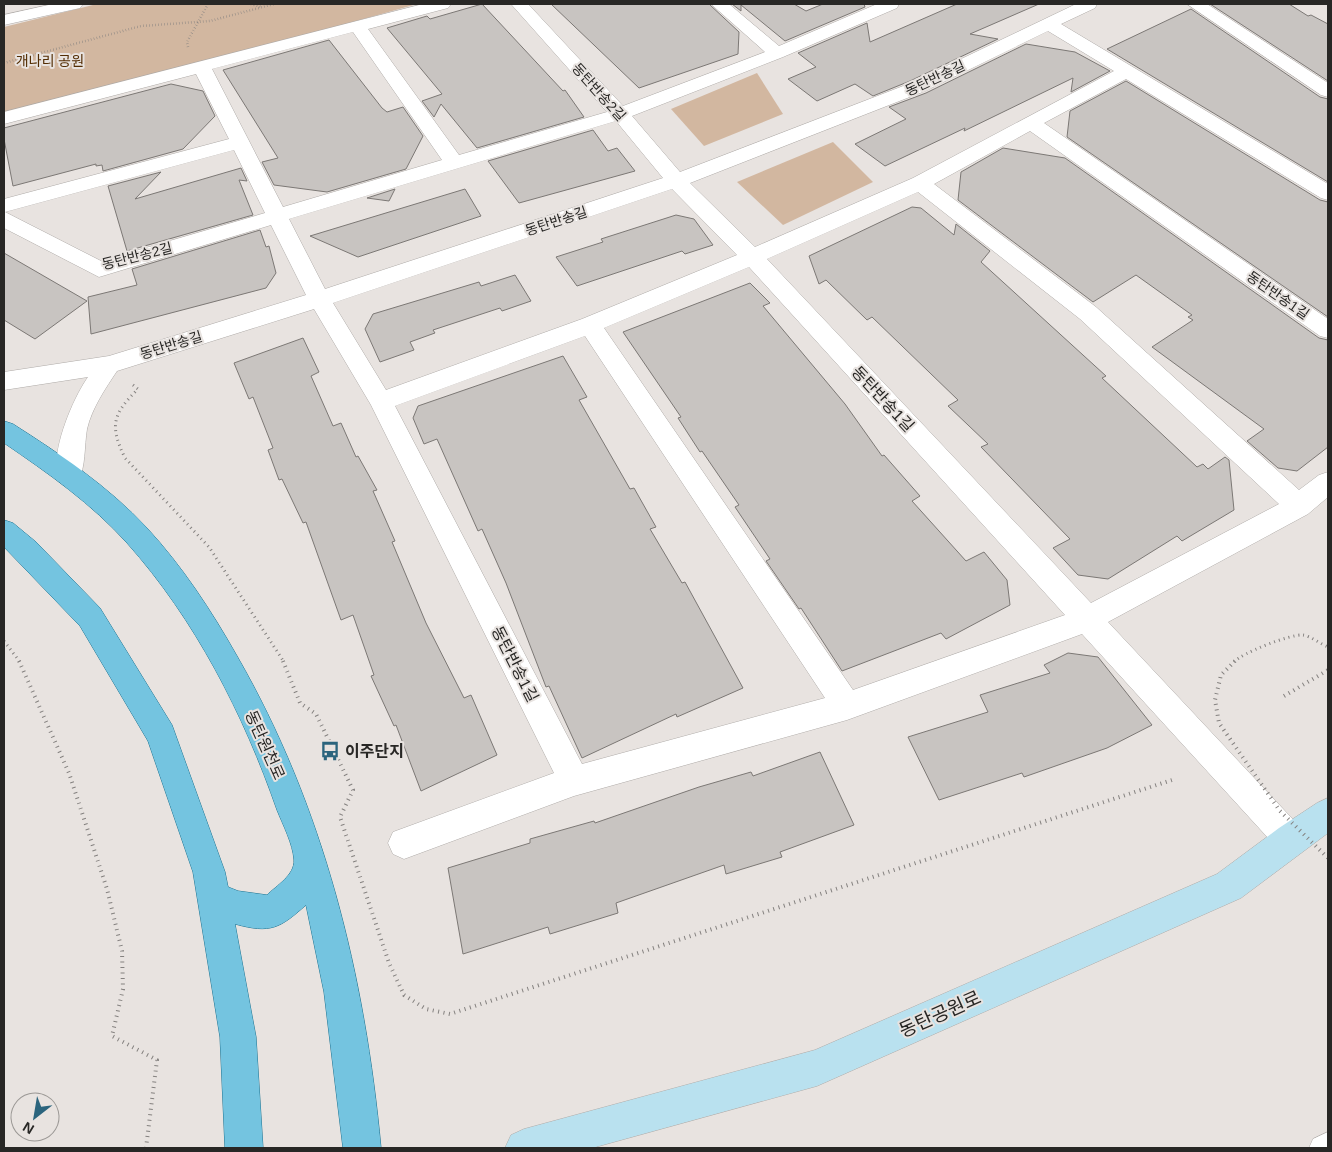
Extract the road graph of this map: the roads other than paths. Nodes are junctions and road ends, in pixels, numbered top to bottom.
1 (74, 4) edge
2 (442, 4) edge
3 (519, 4) edge
4 (719, 4) edge
5 (891, 4) edge
6 (1089, 4) edge
7 (1196, 4) edge
8 (4, 20) edge
9 (1049, 24) junction
10 (358, 27) junction
11 (777, 53) junction
12 (196, 68) junction
13 (1127, 71) junction
14 (1328, 91) edge
15 (620, 114) junction
16 (4, 118) edge
17 (1031, 123) junction
18 (240, 142) junction
19 (455, 164) junction
20 (676, 181) junction
21 (920, 183) junction
22 (1328, 193) edge
23 (4, 206) edge
24 (277, 216) junction
25 (4, 219) edge
26 (752, 258) junction
27 (319, 299) junction
28 (590, 325) junction
29 (1328, 330) edge
30 (109, 365) junction
31 (4, 382) edge
32 (382, 402) junction
33 (4, 431) edge
34 (69, 475) junction
35 (1328, 482) edge
36 (1299, 506) junction
37 (4, 532) edge
38 (1086, 620) junction
39 (847, 706) junction
40 (574, 781) junction
41 (1328, 814) edge
42 (1290, 839) junction
43 (404, 843) dead end
44 (311, 861) junction
45 (213, 897) junction
46 (1328, 1145) edge
47 (244, 1148) edge
48 (362, 1148) edge
49 (524, 1148) edge
50 (1322, 1148) edge

1 - 8 street
2 - 10 street
3 - 15 street, 동탄반송2길
4 - 11 street
5 - 11 street, 동탄반송2길
6 - 9 street, 동탄반송길
7 - 14 street
9 - 13 street
9 - 20 street, 동탄반송길
10 - 12 street
10 - 19 street
11 - 15 street, 동탄반송2길
12 - 16 street
12 - 18 street
13 - 17 street
13 - 22 street
15 - 19 street, 동탄반송2길
15 - 20 street, 동탄반송2길
17 - 21 street
17 - 29 street, 동탄반송1길
18 - 23 street
18 - 24 street
19 - 24 street, 동탄반송2길
20 - 26 street, 동탄반송1길
20 - 27 street, 동탄반송길
21 - 26 street
21 - 36 street
24 - 25 street, 동탄반송2길
24 - 27 street
26 - 28 street
26 - 38 street, 동탄반송1길
27 - 30 street, 동탄반송길
27 - 32 street, 동탄반송1길
28 - 32 street
28 - 39 street
30 - 31 street, 동탄반송길
30 - 34 street
32 - 40 street, 동탄반송1길
33 - 34 main road, 동탄원천로
34 - 44 main road, 동탄원천로
35 - 36 street
36 - 38 street
37 - 45 main road
38 - 39 street
38 - 42 street, 동탄반송1길
39 - 40 street
40 - 43 street
41 - 42 main road, 동탄공원로
42 - 49 main road, 동탄공원로
44 - 45 main road
44 - 48 main road, 동탄원천로
45 - 47 main road
46 - 50 lane

